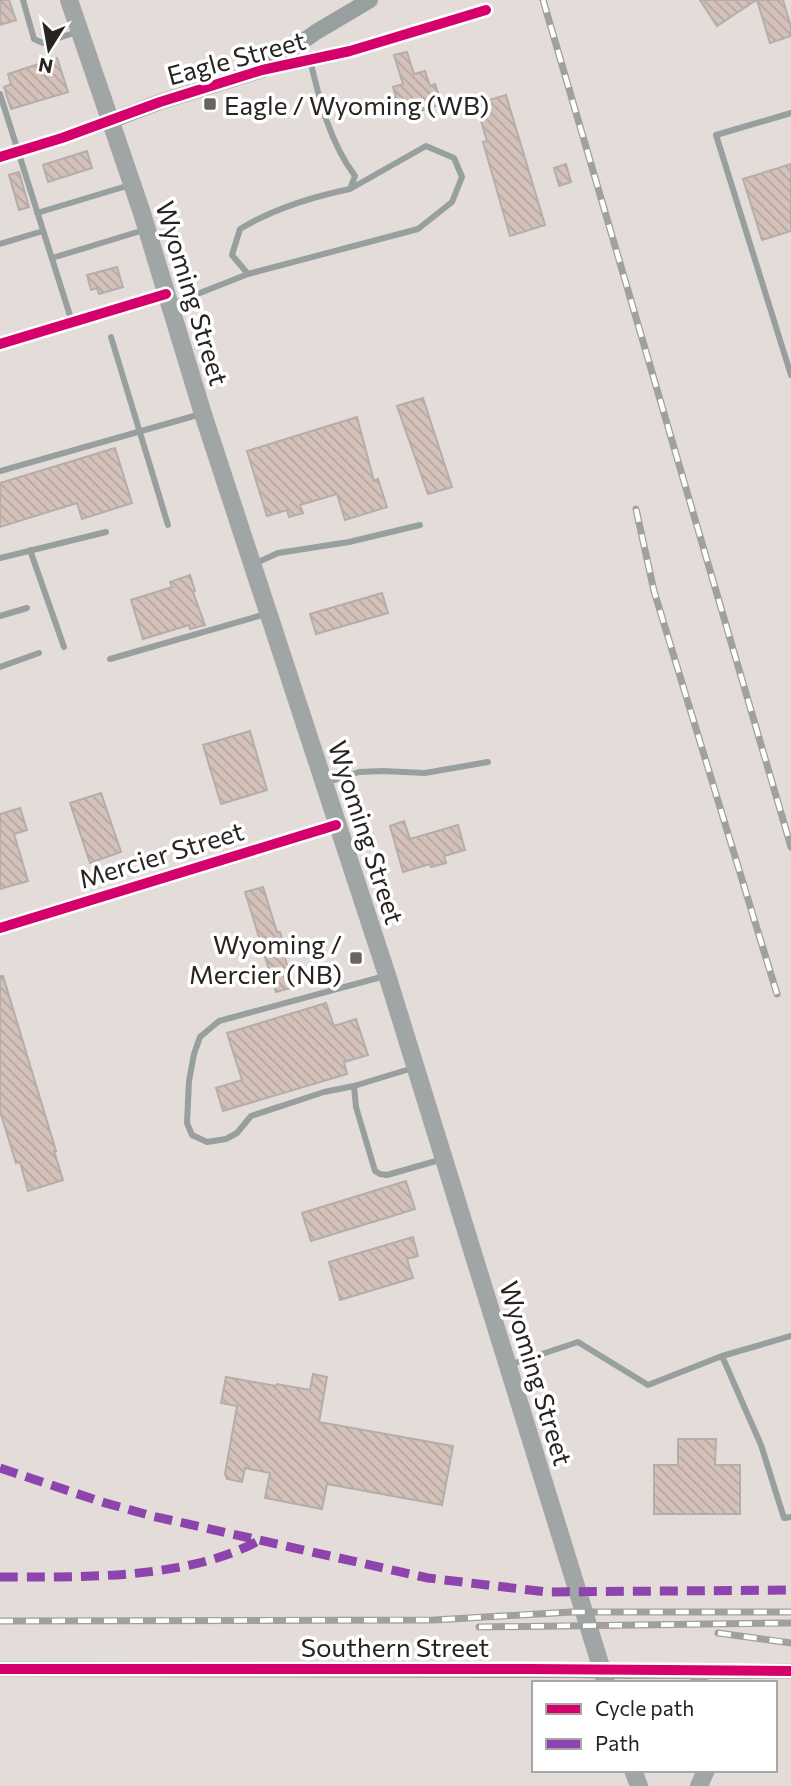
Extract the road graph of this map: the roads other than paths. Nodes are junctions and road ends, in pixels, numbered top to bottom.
1 (23, 0) edge
2 (370, 0) edge
3 (72, 1) edge
4 (486, 10) dead end
5 (79, 32) junction
6 (310, 60) junction
7 (261, 70) junction
8 (0, 94) edge
9 (791, 113) edge
10 (110, 121) junction
11 (18, 152) junction
12 (0, 157) edge
13 (132, 184) junction
14 (351, 189) junction
15 (37, 213) junction
16 (146, 230) junction
17 (43, 231) junction
18 (0, 244) edge
19 (51, 258) junction
20 (248, 274) junction
21 (168, 300) junction
22 (72, 323) junction
23 (111, 337) dead end
24 (0, 344) edge
25 (791, 375) edge
26 (203, 414) junction
27 (141, 431) junction
28 (0, 471) edge
29 (168, 525) dead end
30 (420, 525) dead end
31 (106, 532) dead end
32 (30, 550) junction
33 (0, 558) edge
34 (252, 564) junction
35 (27, 608) dead end
36 (268, 613) junction
37 (0, 616) edge
38 (64, 647) dead end
39 (38, 653) dead end
40 (110, 659) dead end
41 (0, 667) edge
42 (488, 762) dead end
43 (323, 784) junction
44 (336, 825) junction
45 (0, 928) edge
46 (387, 975) junction
47 (415, 1067) junction
48 (354, 1086) junction
49 (444, 1158) junction
50 (791, 1336) edge
51 (722, 1356) junction
52 (508, 1366) junction
53 (791, 1517) edge
54 (0, 1669) edge
55 (791, 1671) edge
56 (699, 1677) edge
57 (605, 1681) edge

1 - 5 lane
2 - 7 street
3 - 5 main road, Wyoming Street
4 - 6 street, Eagle Street
5 - 10 main road, Wyoming Street
6 - 7 street, Eagle Street
6 - 14 lane
7 - 10 street, Eagle Street
8 - 11 lane
9 - 25 lane
10 - 11 street, Eagle Street
10 - 13 main road, Wyoming Street
11 - 12 street, Eagle Street
11 - 15 lane
13 - 15 lane
13 - 16 main road, Wyoming Street
14 - 20 lane
14 - 20 lane
15 - 17 lane
16 - 19 lane
16 - 21 main road, Wyoming Street
17 - 18 lane
17 - 19 lane
19 - 22 lane
20 - 21 lane
21 - 22 street
21 - 26 main road, Wyoming Street
22 - 24 street
23 - 27 lane
26 - 27 lane
26 - 34 main road, Wyoming Street
27 - 28 lane
27 - 29 lane
30 - 34 lane
31 - 32 lane
32 - 33 lane
32 - 38 lane
34 - 36 main road, Wyoming Street
35 - 37 lane
36 - 40 lane
36 - 43 main road, Wyoming Street
39 - 41 lane
42 - 43 lane
43 - 44 main road, Wyoming Street
44 - 45 street, Mercier Street
44 - 46 main road, Wyoming Street
46 - 47 main road, Wyoming Street
46 - 48 lane
47 - 48 lane
47 - 49 main road, Wyoming Street
48 - 49 lane
49 - 52 main road, Wyoming Street
50 - 51 lane
51 - 52 lane
51 - 53 lane
52 - 57 main road, Wyoming Street
54 - 56 street, Southern Street, bridge
55 - 56 street, Southern Street

